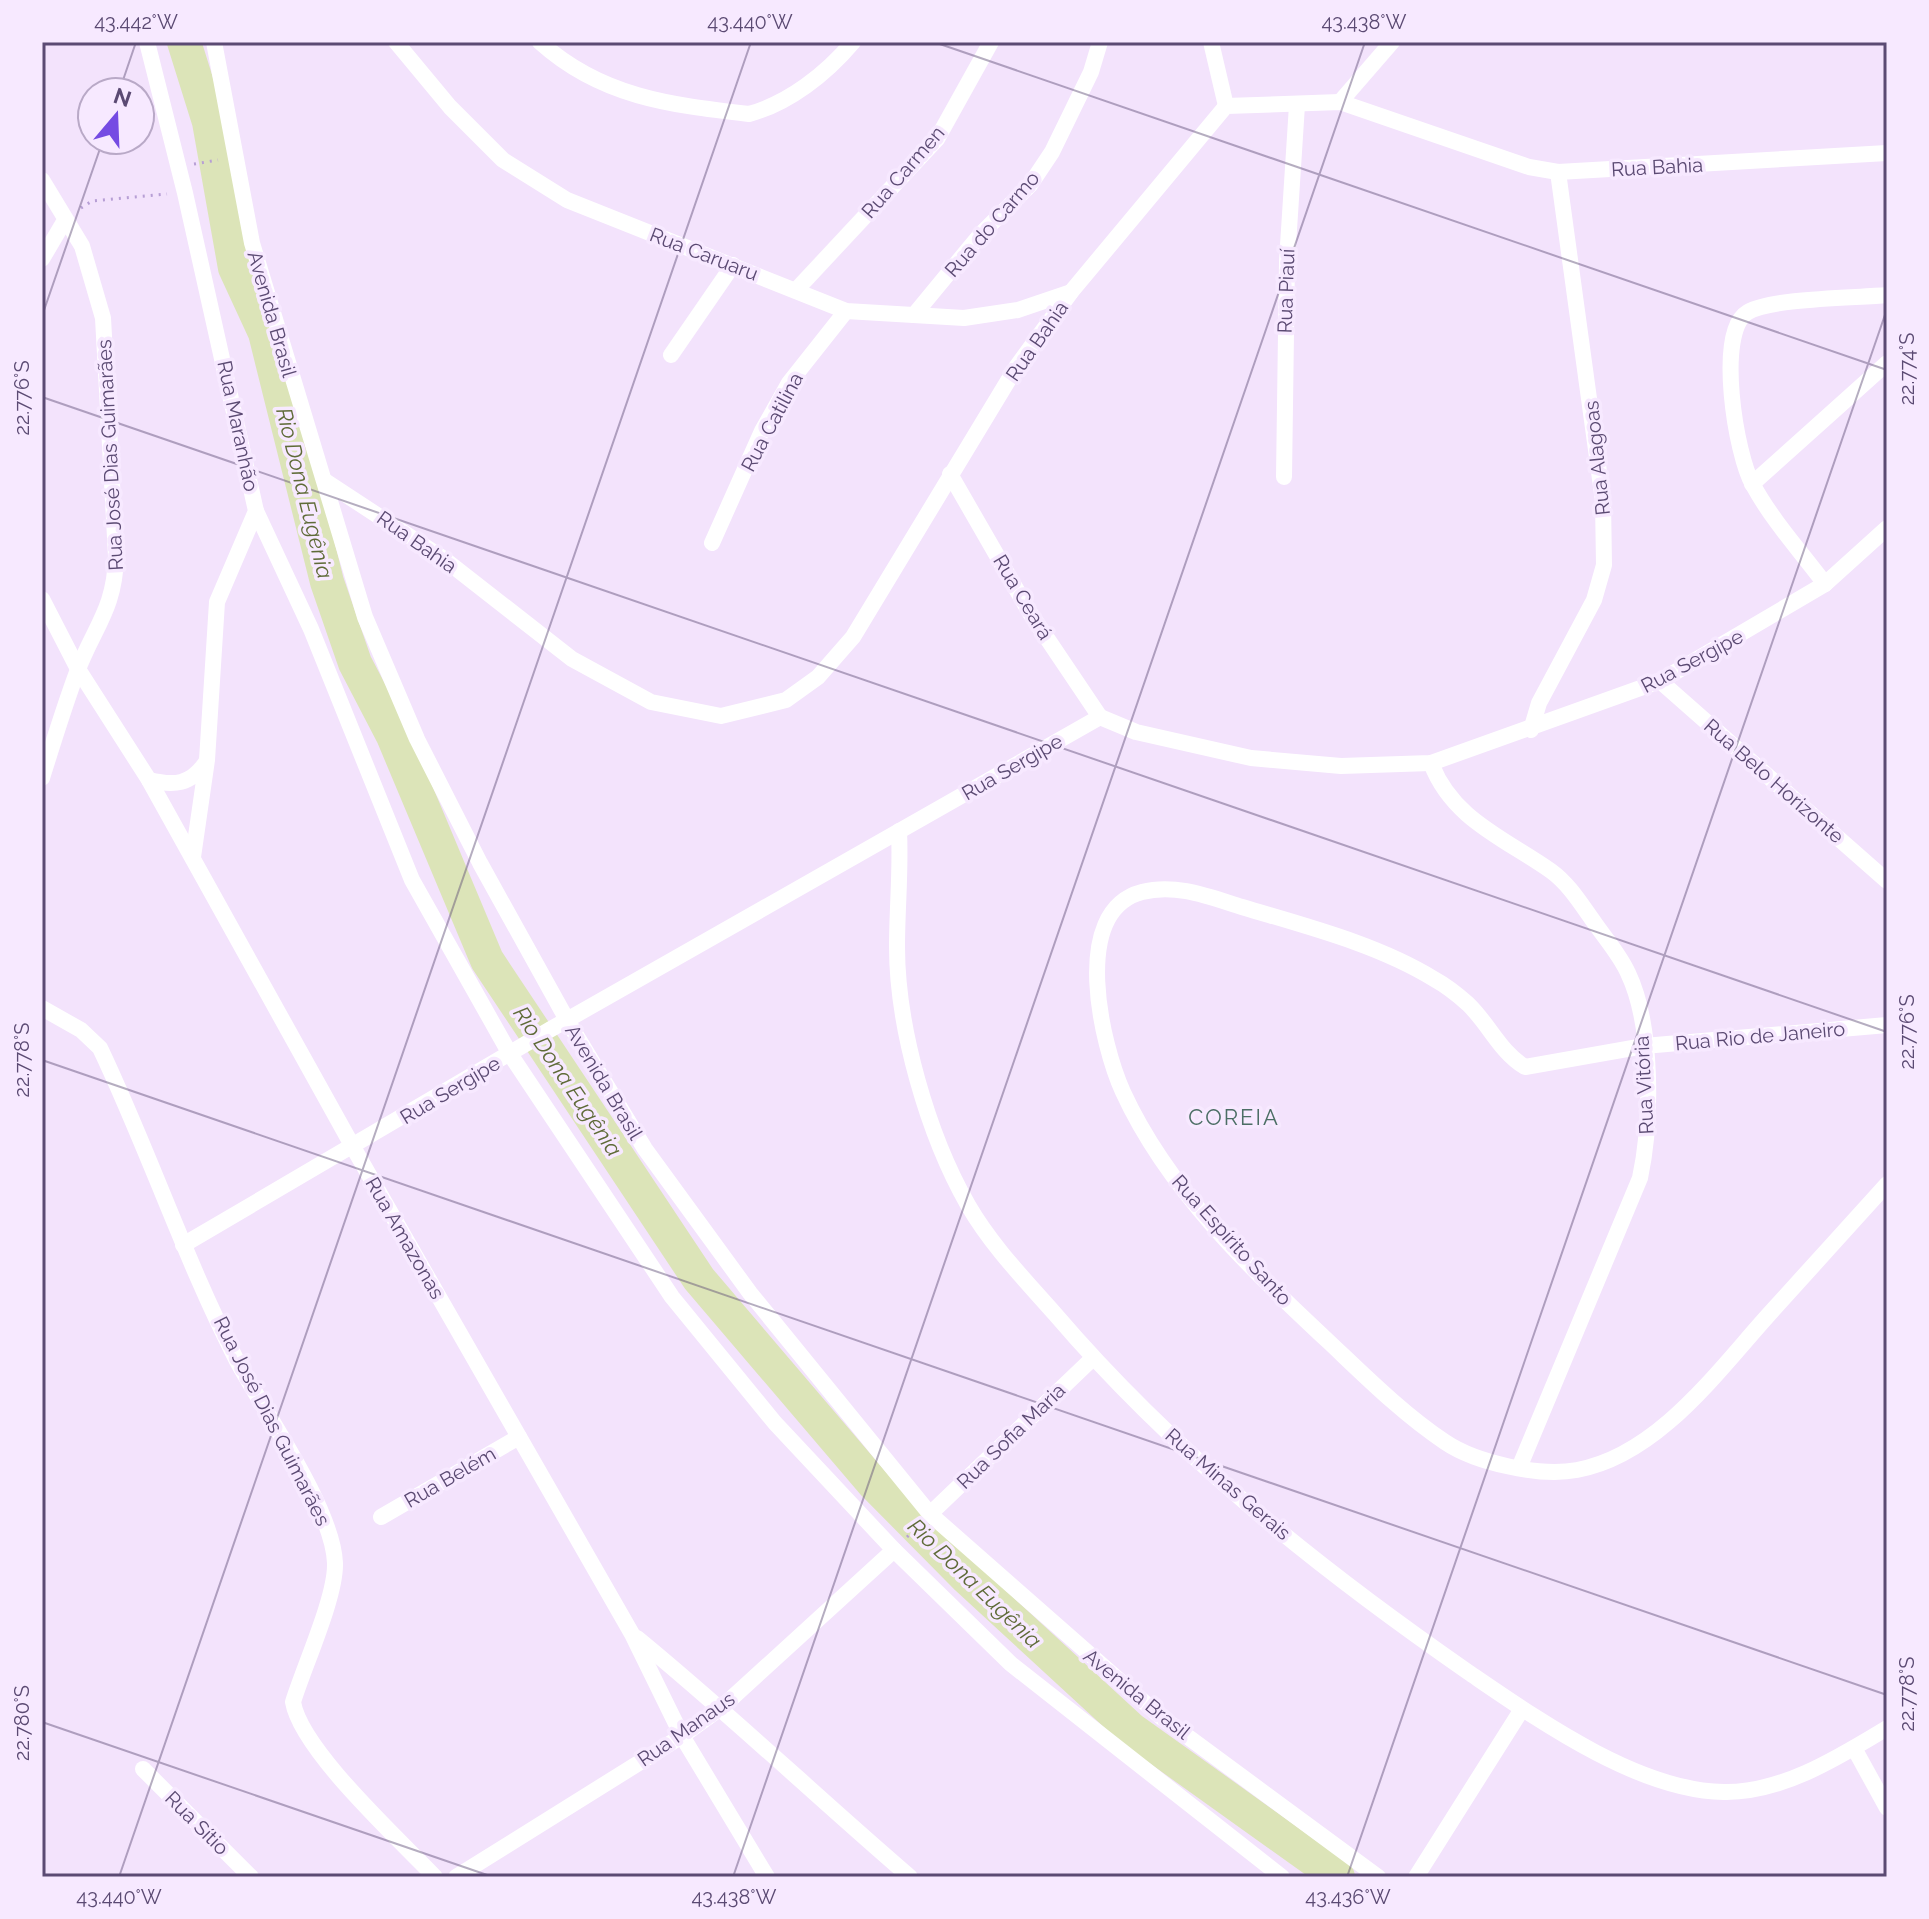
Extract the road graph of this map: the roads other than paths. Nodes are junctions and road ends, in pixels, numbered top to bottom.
1 (147, 42) edge
2 (214, 42) edge
3 (396, 42) edge
4 (540, 42) edge
5 (853, 42) edge
6 (991, 42) edge
7 (1100, 42) edge
8 (1211, 42) edge
9 (1392, 42) edge
10 (1340, 102) junction
11 (1297, 105) junction
12 (1226, 106) junction
13 (1887, 153) edge
14 (1558, 172) junction
15 (42, 180) edge
16 (65, 220) junction
17 (42, 259) edge
18 (733, 265) junction
19 (798, 288) junction
20 (1071, 292) junction
21 (1887, 295) edge
22 (846, 311) junction
23 (914, 315) junction
24 (671, 355) dead end
25 (1887, 363) edge
26 (950, 474) junction
27 (1284, 477) dead end
28 (325, 481) junction
29 (1752, 484) junction
30 (256, 511) junction
31 (1887, 528) edge
32 (712, 543) dead end
33 (1825, 584) junction
34 (42, 599) edge
35 (78, 669) junction
36 (1660, 681) junction
37 (1100, 717) junction
38 (1531, 730) junction
39 (207, 760) junction
40 (1431, 763) junction
41 (42, 778) edge
42 (149, 780) junction
43 (899, 831) junction
44 (193, 857) junction
45 (1887, 881) edge
46 (42, 1008) edge
47 (567, 1020) junction
48 (1887, 1025) edge
49 (1644, 1046) junction
50 (515, 1051) junction
51 (1540, 1066) joint
52 (353, 1147) junction
53 (1887, 1184) edge
54 (183, 1245) junction
55 (1093, 1358) junction
56 (519, 1437) junction
57 (1519, 1468) junction
58 (381, 1517) dead end
59 (927, 1518) junction
60 (898, 1546) junction
61 (632, 1634) junction
62 (722, 1707) junction
63 (1522, 1709) junction
64 (1887, 1728) edge
65 (682, 1736) junction
66 (1854, 1748) junction
67 (143, 1769) dead end
68 (1887, 1808) edge
69 (251, 1877) edge
70 (435, 1877) edge
71 (456, 1877) edge
72 (767, 1877) edge
73 (910, 1877) edge
74 (1282, 1877) edge
75 (1378, 1877) edge
76 (1416, 1877) edge

1 - 30 street, Rua Maranhão
2 - 28 street, Avenida Brasil
3 - 18 street, Rua Caruaru
4 - 5 street
6 - 19 street, Rua Carmen
7 - 23 street, Rua do Carmo
8 - 12 street
9 - 10 street
10 - 11 street, Rua Bahia
10 - 14 street, Rua Bahia
11 - 12 street, Rua Bahia
11 - 27 street, Rua Piauí
12 - 20 street, Rua Bahia
13 - 14 street, Rua Bahia
14 - 38 street, Rua Alagoas
15 - 16 street, Rua José Dias Guimarães
16 - 17 street
16 - 35 street, Rua José Dias Guimarães
18 - 19 street, Rua Caruaru
18 - 24 street
19 - 22 street, Rua Caruaru
20 - 23 street, Rua Caruaru
20 - 26 street, Rua Bahia
21 - 29 street
22 - 23 street, Rua Caruaru
22 - 32 street, Rua Catilina
25 - 29 street
26 - 28 street, Rua Bahia
26 - 37 street, Rua Ceará
28 - 47 street, Avenida Brasil
29 - 33 street
30 - 39 street, Rua Maranhão
30 - 50 street
31 - 33 street, Rua Sergipe
33 - 36 street, Rua Sergipe
34 - 35 street, Rua Amazonas
35 - 41 street, Rua José Dias Guimarães
35 - 42 street, Rua Amazonas
36 - 38 street, Rua Sergipe
36 - 45 street, Rua Belo Horizonte
37 - 40 street, Rua Sergipe
37 - 43 street, Rua Sergipe
38 - 40 street, Rua Sergipe
39 - 42 street
39 - 44 street, Rua Maranhão
40 - 49 street, Rua Vitória
42 - 44 street, Rua Amazonas
43 - 47 street, Rua Sergipe
43 - 55 street, Rua Minas Gerais
44 - 52 street, Rua Amazonas
46 - 54 street, Rua José Dias Guimarães
47 - 50 street, Rua Sergipe
47 - 59 street, Avenida Brasil
48 - 49 street, Rua Rio de Janeiro
49 - 51 street, Rua Rio de Janeiro
49 - 57 street, Rua Vitória
50 - 52 street, Rua Sergipe
50 - 60 street
51 - 57 street, Rua Espírito Santo
52 - 54 street, Rua Sergipe
52 - 56 street, Rua Amazonas
53 - 57 street, Rua Espírito Santo
54 - 70 street, Rua José Dias Guimarães
55 - 59 street, Rua Sofia Maria
55 - 63 street, Rua Minas Gerais
56 - 58 street, Rua Belém
56 - 61 street, Rua Amazonas
59 - 75 street, Avenida Brasil
60 - 62 street, Rua Manaus
60 - 74 street
61 - 62 street
61 - 65 street, Rua Amazonas
62 - 65 street, Rua Manaus
62 - 73 street
63 - 66 street, Rua Minas Gerais
63 - 76 street
64 - 66 street, Rua Minas Gerais
65 - 71 street, Rua Manaus
65 - 72 street, Rua Amazonas
66 - 68 street
67 - 69 street, Rua Sítio

